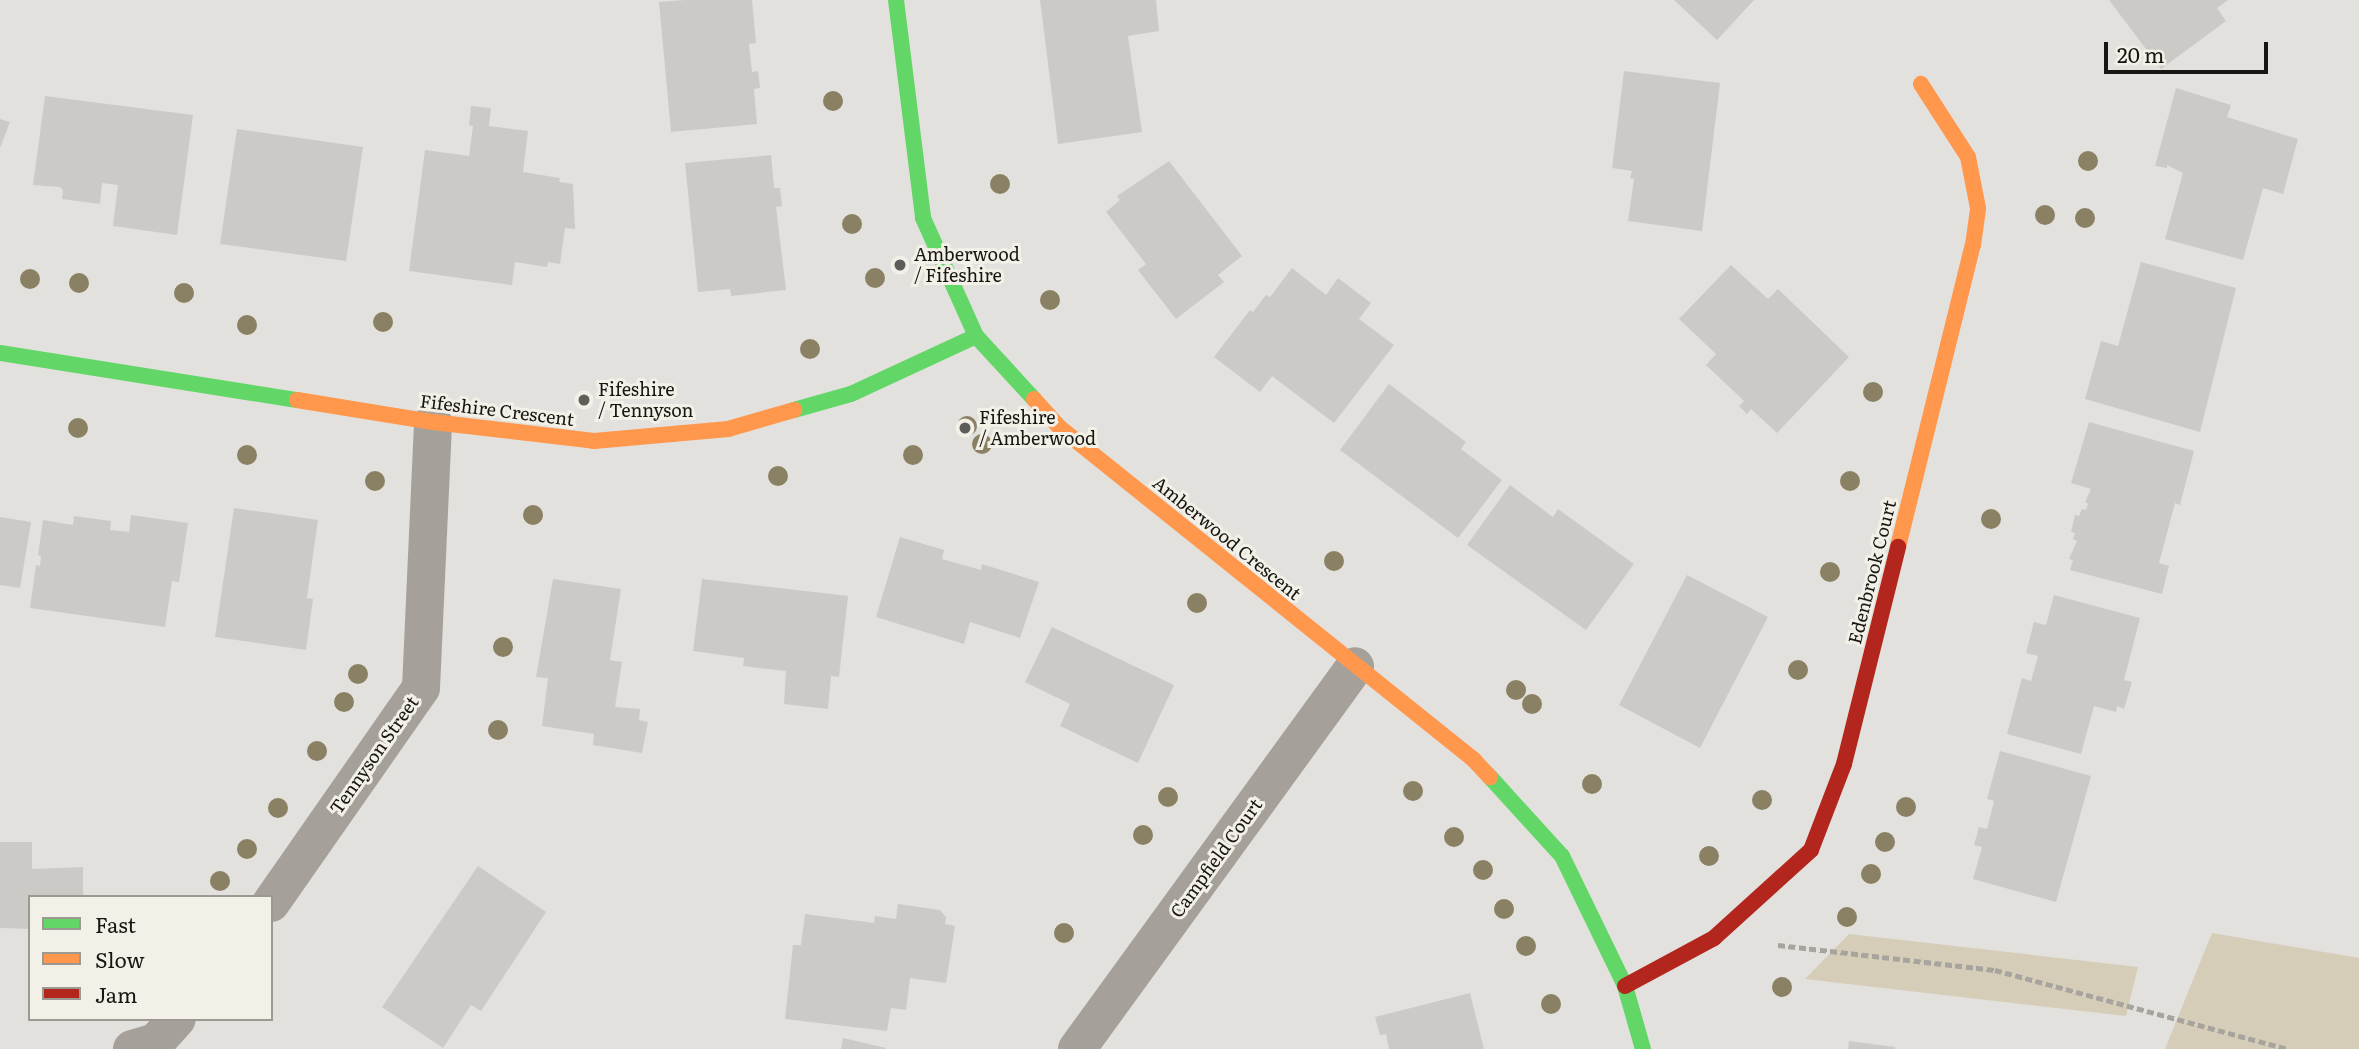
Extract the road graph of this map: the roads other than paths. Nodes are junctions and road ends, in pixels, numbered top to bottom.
1 (896, 0) edge
2 (1921, 84) dead end
3 (976, 336) junction
4 (0, 354) edge
5 (433, 422) junction
6 (1355, 666) junction
7 (273, 900) edge
8 (1625, 986) junction
9 (175, 1021) edge
10 (132, 1049) edge
11 (1077, 1049) edge
12 (1643, 1049) edge

1 - 3 street, Amberwood Crescent
2 - 8 street, Edenbrook Court
3 - 5 street, Fifeshire Crescent
3 - 6 street, Amberwood Crescent
4 - 5 street, Fifeshire Crescent
5 - 7 street, Tennyson Street
6 - 8 street, Amberwood Crescent
6 - 11 street, Campfield Court
8 - 12 street, Amberwood Crescent
9 - 10 street

